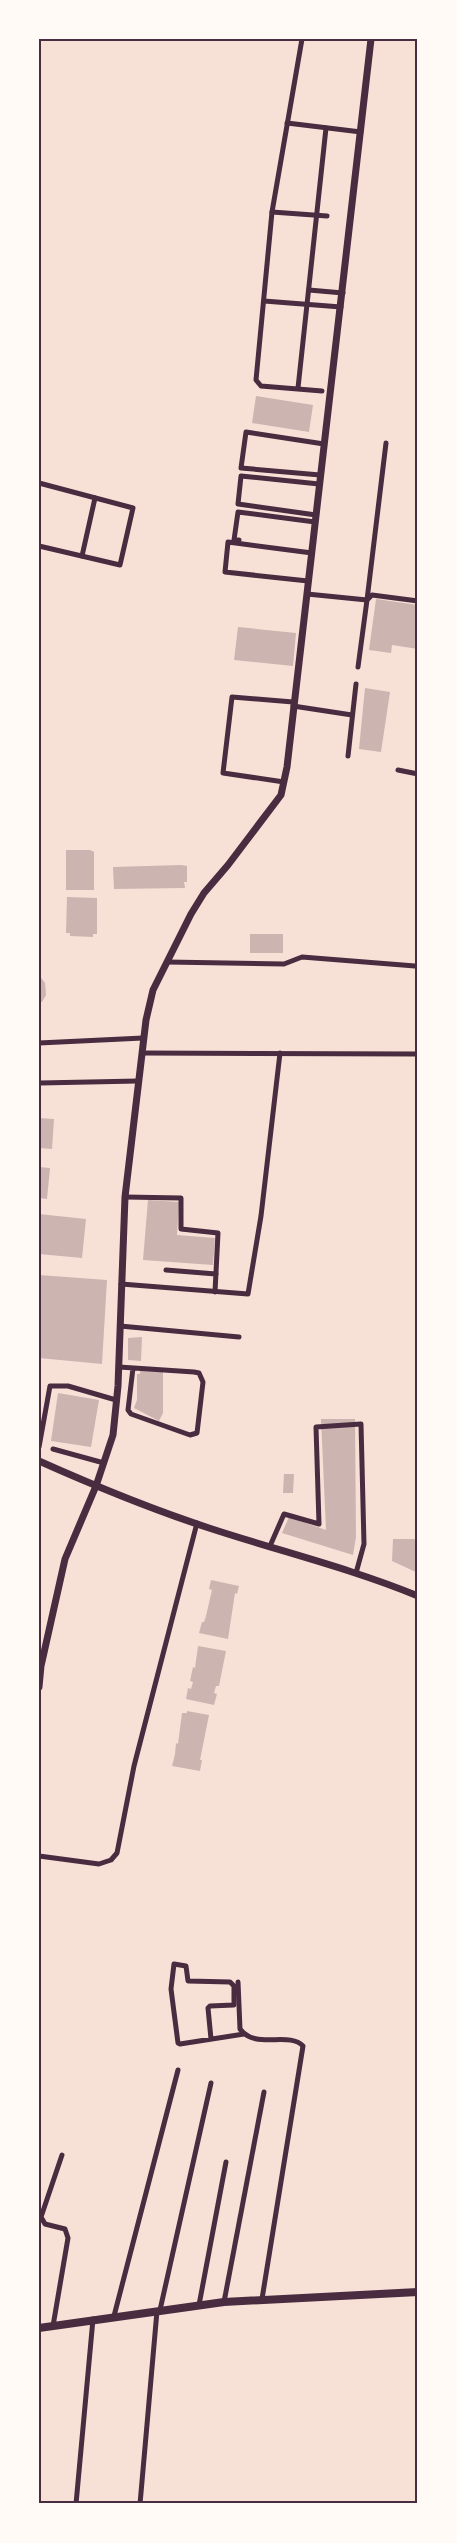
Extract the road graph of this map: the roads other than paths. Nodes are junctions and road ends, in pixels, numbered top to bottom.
1 (302, 39) edge
2 (371, 39) edge
3 (287, 123) junction
4 (326, 128) junction
5 (361, 132) junction
6 (272, 212) junction
7 (317, 216) junction
8 (327, 216) dead end
9 (309, 290) junction
10 (343, 293) junction
11 (264, 301) junction
12 (307, 305) junction
13 (341, 307) junction
14 (298, 388) junction
15 (322, 391) dead end
16 (324, 444) junction
17 (386, 444) dead end
18 (320, 475) junction
19 (39, 483) edge
20 (319, 484) junction
21 (95, 498) junction
22 (315, 518) junction
23 (39, 546) edge
24 (312, 551) junction
25 (82, 556) junction
26 (308, 581) junction
27 (307, 594) junction
28 (367, 600) junction
29 (418, 601) edge
30 (358, 667) dead end
31 (356, 684) dead end
32 (293, 704) junction
33 (352, 715) junction
34 (348, 756) dead end
35 (398, 770) dead end
36 (418, 774) edge
37 (284, 782) junction
38 (167, 962) junction
39 (415, 966) dead end
40 (143, 1038) junction
41 (39, 1043) edge
42 (142, 1053) junction
43 (280, 1053) junction
44 (418, 1054) edge
45 (138, 1081) junction
46 (40, 1083) edge
47 (125, 1197) junction
48 (166, 1270) dead end
49 (216, 1274) junction
50 (121, 1284) junction
51 (215, 1292) junction
52 (120, 1326) junction
53 (239, 1336) dead end
54 (118, 1367) junction
55 (133, 1368) junction
56 (116, 1400) junction
57 (39, 1447) edge
58 (53, 1449) dead end
59 (39, 1461) edge
60 (104, 1463) junction
61 (96, 1486) junction
62 (197, 1523) junction
63 (270, 1546) junction
64 (356, 1573) junction
65 (418, 1596) edge
66 (39, 1687) edge
67 (39, 1856) edge
68 (238, 1982) dead end
69 (244, 2034) junction
70 (211, 2039) junction
71 (178, 2070) dead end
72 (211, 2083) dead end
73 (264, 2092) dead end
74 (62, 2155) dead end
75 (226, 2162) dead end
76 (418, 2292) edge
77 (262, 2299) junction
78 (224, 2302) junction
79 (199, 2305) junction
80 (158, 2310) junction
81 (114, 2316) junction
82 (93, 2319) junction
83 (52, 2326) junction
84 (39, 2328) edge
85 (76, 2504) edge
86 (140, 2504) edge

1 - 3 street
2 - 5 street
3 - 4 street
3 - 6 street
4 - 5 street
4 - 7 street
5 - 10 street
6 - 7 street
6 - 11 street
7 - 8 street
7 - 9 street
9 - 10 street
9 - 12 street
10 - 13 street
11 - 12 street
11 - 14 street
12 - 13 street
12 - 14 street
13 - 16 street
14 - 15 street
16 - 18 street
16 - 18 street
17 - 28 street
18 - 20 street
19 - 21 street
20 - 22 street
20 - 22 street
21 - 25 street
21 - 25 street
22 - 24 street
22 - 24 street
23 - 25 street
24 - 26 street
24 - 26 street
26 - 27 street
27 - 28 street
27 - 32 street
28 - 29 street
28 - 30 street
31 - 33 street
32 - 33 street
32 - 37 street
32 - 37 street
33 - 34 street
35 - 36 street
37 - 38 street
38 - 39 street
38 - 40 street
40 - 41 street
40 - 42 street
42 - 43 street
42 - 45 street
43 - 44 street
43 - 51 street
45 - 46 street
45 - 47 street
47 - 49 street
47 - 50 street
48 - 49 street
49 - 51 street
50 - 51 street
50 - 52 street
52 - 53 street
52 - 54 street
54 - 55 street
54 - 56 street
55 - 55 street
56 - 57 street
56 - 60 street
58 - 60 street
59 - 61 street
60 - 61 street
61 - 62 street
61 - 66 street
62 - 63 street
62 - 67 street
63 - 64 street
63 - 64 street
64 - 65 street
68 - 69 street
69 - 70 street
69 - 77 street
70 - 70 street
71 - 81 street
72 - 80 street
73 - 78 street
74 - 83 street
75 - 79 street
76 - 77 main road
77 - 78 main road
78 - 79 main road
79 - 80 main road
80 - 81 main road
80 - 86 street
81 - 82 main road
82 - 83 main road
82 - 85 street
83 - 84 main road

